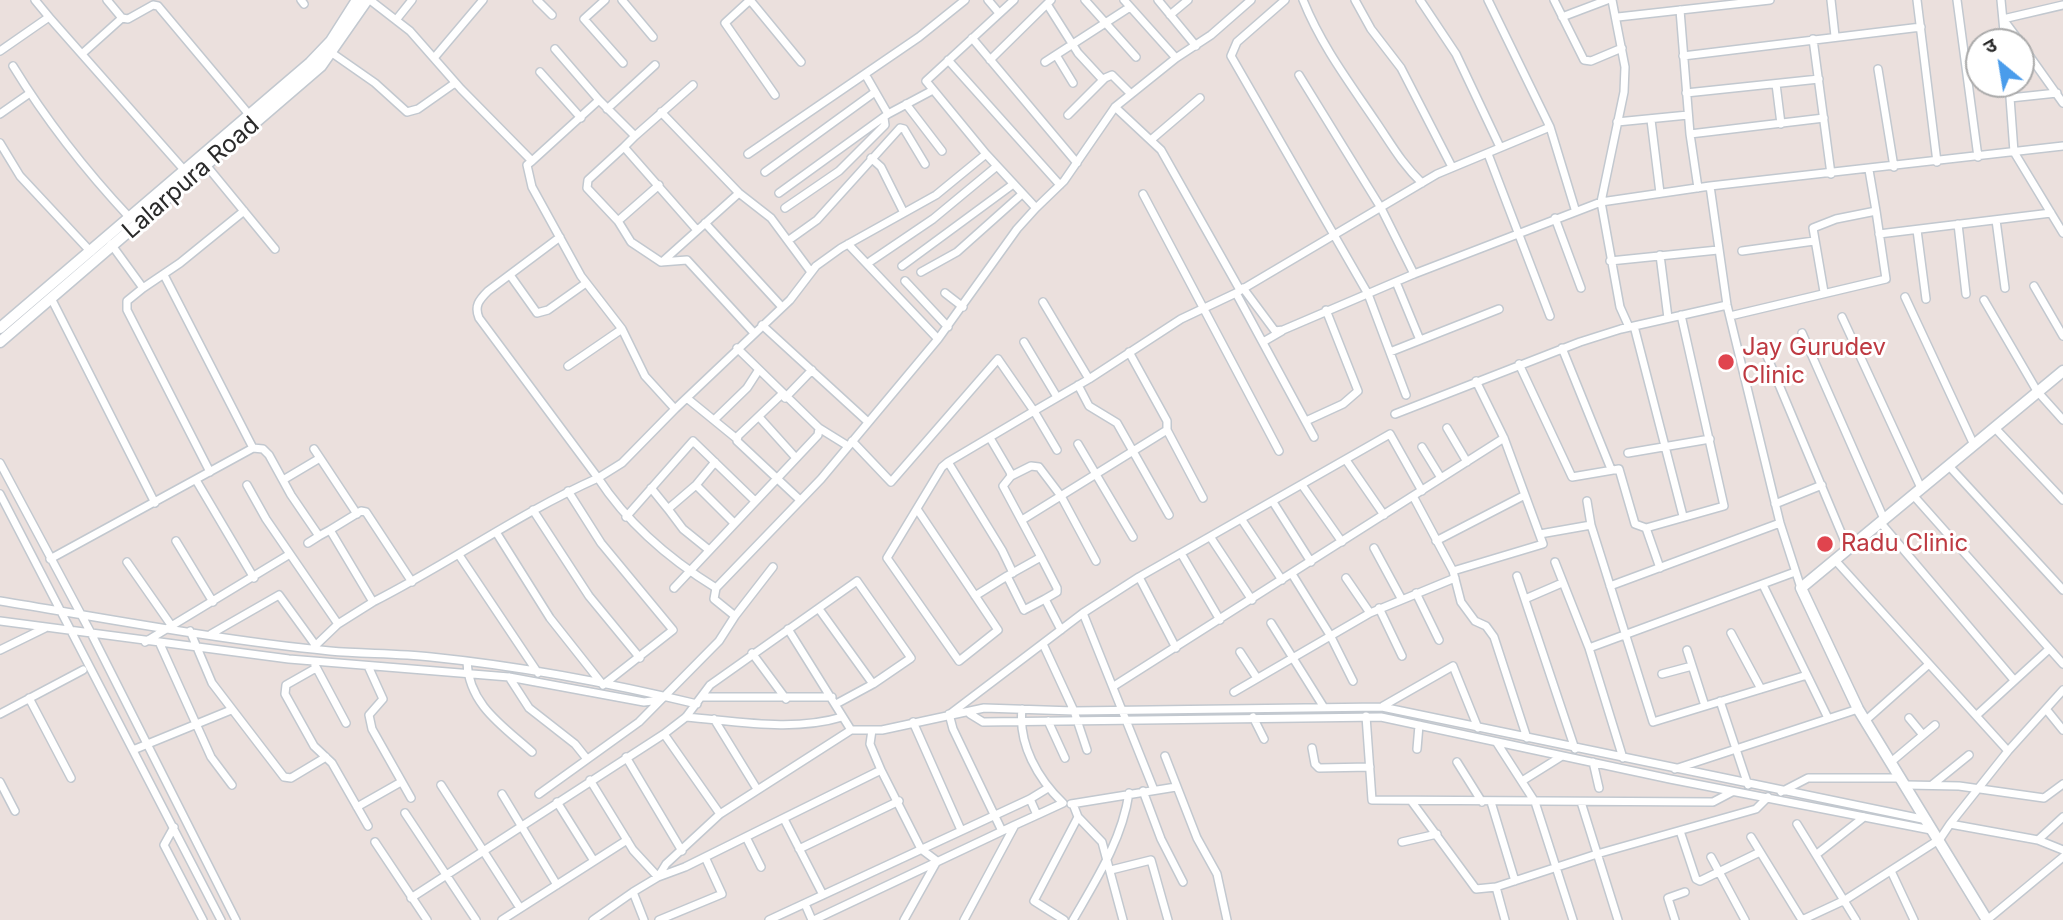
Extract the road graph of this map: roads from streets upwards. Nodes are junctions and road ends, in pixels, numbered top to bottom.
1 (35, 0) edge
2 (107, 0) edge
3 (357, 0) edge
4 (369, 0) edge
5 (412, 0) edge
6 (482, 0) edge
7 (537, 0) edge
8 (605, 0) edge
9 (622, 0) edge
10 (750, 0) edge
11 (965, 0) edge
12 (988, 0) edge
13 (1013, 0) edge
14 (1085, 0) edge
15 (1124, 0) edge
16 (1158, 0) edge
17 (1188, 0) edge
18 (1251, 0) edge
19 (1270, 0) edge
20 (1285, 0) edge
21 (1303, 0) edge
22 (1355, 0) edge
23 (1420, 0) edge
24 (1488, 0) edge
25 (1554, 0) edge
26 (1610, 0) edge
27 (1770, 0) edge
28 (1831, 0) edge
29 (1917, 0) edge
30 (1957, 0) edge
31 (2001, 0) edge
32 (1049, 2) edge
33 (2063, 5) edge
34 (1130, 7) junction
35 (1276, 7) junction
36 (1680, 10) junction
37 (999, 13) junction
38 (552, 15) dead end
39 (1170, 15) junction
40 (49, 17) junction
41 (1562, 17) junction
42 (122, 18) junction
43 (1618, 18) junction
44 (2003, 19) junction
45 (396, 20) junction
46 (1105, 23) junction
47 (1921, 27) junction
48 (2004, 28) edge
49 (2009, 28) edge
50 (1835, 36) junction
51 (653, 37) dead end
52 (972, 38) junction
53 (1813, 38) junction
54 (1072, 44) junction
55 (1196, 46) junction
56 (1622, 48) junction
57 (555, 49) dead end
58 (0, 51) edge
59 (83, 53) junction
60 (332, 53) junction
61 (1056, 55) junction
62 (1683, 56) junction
63 (1136, 57) dead end
64 (434, 58) junction
65 (1176, 58) junction
66 (948, 60) junction
67 (990, 60) junction
68 (801, 62) dead end
69 (1045, 62) dead end
70 (623, 63) dead end
71 (2035, 63) edge
72 (655, 65) dead end
73 (13, 66) dead end
74 (1878, 69) dead end
75 (540, 72) dead end
76 (864, 74) junction
77 (1299, 75) dead end
78 (1819, 79) junction
79 (1103, 80) junction
80 (455, 83) junction
81 (1073, 83) dead end
82 (1776, 83) junction
83 (693, 85) dead end
84 (933, 90) junction
85 (875, 92) junction
86 (30, 93) junction
87 (1130, 93) junction
88 (1686, 93) junction
89 (2057, 93) junction
90 (775, 94) dead end
91 (2035, 95) edge
92 (1200, 98) dead end
93 (2010, 98) edge
94 (599, 100) junction
95 (2063, 103) edge
96 (906, 104) junction
97 (1115, 107) junction
98 (607, 108) junction
99 (661, 112) junction
100 (0, 114) edge
101 (1068, 115) dead end
102 (886, 116) junction
103 (1688, 116) junction
104 (581, 118) junction
105 (1824, 118) junction
106 (253, 119) junction
107 (1651, 120) junction
108 (1617, 122) junction
109 (1781, 124) junction
110 (1550, 127) junction
111 (1690, 134) junction
112 (635, 136) junction
113 (1152, 139) junction
114 (0, 143) edge
115 (624, 147) junction
116 (1500, 147) junction
117 (2063, 147) edge
118 (942, 151) dead end
119 (2014, 152) junction
120 (748, 154) dead end
121 (986, 154) junction
122 (1488, 154) junction
123 (1978, 157) junction
124 (871, 158) junction
125 (533, 161) junction
126 (1937, 162) junction
127 (1077, 163) junction
128 (925, 164) dead end
129 (206, 165) junction
130 (996, 166) junction
131 (1452, 167) junction
132 (1894, 167) junction
133 (1869, 170) junction
134 (185, 171) junction
135 (765, 172) dead end
136 (1831, 174) junction
137 (1422, 183) junction
138 (659, 185) junction
139 (1013, 185) junction
140 (1060, 185) junction
141 (1710, 186) junction
142 (1698, 188) junction
143 (739, 193) junction
144 (779, 193) dead end
145 (1660, 193) junction
146 (1022, 194) junction
147 (1143, 194) dead end
148 (1601, 202) junction
149 (785, 208) dead end
150 (1036, 208) junction
151 (1381, 208) junction
152 (1575, 209) junction
153 (244, 211) junction
154 (903, 211) junction
155 (1876, 211) junction
156 (2051, 213) junction
157 (130, 218) junction
158 (1555, 218) junction
159 (1996, 220) junction
160 (618, 221) junction
161 (705, 223) junction
162 (1958, 224) junction
163 (696, 229) junction
164 (1917, 230) junction
165 (1334, 233) junction
166 (1517, 233) junction
167 (2063, 233) edge
168 (1879, 234) junction
169 (560, 237) junction
170 (789, 240) junction
171 (1814, 241) junction
172 (110, 242) junction
173 (848, 244) junction
174 (275, 249) dead end
175 (1718, 250) junction
176 (1742, 251) dead end
177 (91, 252) junction
178 (1660, 255) junction
179 (871, 261) dead end
180 (1610, 261) junction
181 (661, 262) junction
182 (902, 266) dead end
183 (811, 272) junction
184 (920, 272) dead end
185 (1414, 274) junction
186 (164, 275) junction
187 (510, 275) junction
188 (905, 281) dead end
189 (586, 282) junction
190 (1396, 282) junction
191 (2034, 286) dead end
192 (143, 288) junction
193 (1581, 288) dead end
194 (2005, 288) dead end
195 (1240, 291) junction
196 (1824, 292) junction
197 (945, 293) dead end
198 (1966, 294) dead end
199 (1368, 295) junction
200 (51, 298) junction
201 (1905, 298) dead end
202 (1926, 299) dead end
203 (1984, 300) dead end
204 (1044, 302) dead end
205 (1727, 305) junction
206 (782, 307) junction
207 (963, 307) junction
208 (1205, 309) junction
209 (1499, 309) dead end
210 (1326, 310) junction
211 (1681, 315) junction
212 (1550, 316) dead end
213 (1730, 316) junction
214 (1842, 317) dead end
215 (1668, 318) junction
216 (762, 325) junction
217 (948, 327) junction
218 (1631, 327) junction
219 (0, 328) edge
220 (622, 329) junction
221 (1283, 330) junction
222 (754, 333) junction
223 (1802, 333) dead end
224 (2063, 336) edge
225 (938, 339) junction
226 (1420, 340) junction
227 (0, 342) edge
228 (1024, 342) dead end
229 (1263, 342) junction
230 (737, 348) junction
231 (1562, 348) junction
232 (1764, 349) dead end
233 (1129, 352) junction
234 (1390, 352) junction
235 (1520, 365) junction
236 (568, 366) dead end
237 (811, 370) junction
238 (758, 371) junction
239 (2063, 371) edge
240 (1089, 379) junction
241 (1476, 382) junction
242 (1078, 385) junction
243 (2037, 391) junction
244 (1406, 395) dead end
245 (783, 396) junction
246 (1057, 397) junction
247 (688, 399) junction
248 (675, 409) junction
249 (1034, 411) junction
250 (1395, 414) dead end
251 (760, 418) junction
252 (714, 420) junction
253 (2063, 420) edge
254 (1306, 421) junction
255 (868, 422) junction
256 (819, 428) junction
257 (1447, 428) dead end
258 (1995, 428) junction
259 (1167, 430) junction
260 (1314, 437) dead end
261 (990, 438) junction
262 (1504, 438) junction
263 (737, 439) junction
264 (1710, 439) junction
265 (850, 444) junction
266 (1078, 444) dead end
267 (1974, 445) junction
268 (1667, 446) junction
269 (1422, 447) dead end
270 (253, 448) junction
271 (314, 449) dead end
272 (1057, 450) dead end
273 (1279, 451) dead end
274 (1133, 452) junction
275 (1629, 453) dead end
276 (320, 458) junction
277 (796, 458) junction
278 (1346, 460) junction
279 (715, 462) junction
280 (948, 462) junction
281 (1467, 462) junction
282 (0, 463) edge
283 (1949, 466) junction
284 (1611, 469) junction
285 (210, 472) junction
286 (1096, 475) junction
287 (1011, 476) junction
288 (598, 478) junction
289 (1441, 478) junction
290 (777, 479) junction
291 (283, 480) junction
292 (196, 481) junction
293 (247, 485) dead end
294 (696, 485) junction
295 (1302, 485) junction
296 (1822, 485) junction
297 (651, 488) junction
298 (568, 491) junction
299 (1422, 491) junction
300 (1917, 492) junction
301 (0, 494) edge
302 (1525, 495) junction
303 (1061, 496) junction
304 (1413, 496) junction
305 (1203, 498) dead end
306 (800, 500) junction
307 (2063, 500) edge
308 (755, 501) junction
309 (1587, 501) dead end
310 (1273, 502) junction
311 (155, 503) junction
312 (1775, 504) junction
313 (668, 509) junction
314 (917, 509) junction
315 (533, 510) junction
316 (357, 514) junction
317 (1168, 515) dead end
318 (1384, 515) junction
319 (1683, 516) junction
320 (626, 517) junction
321 (1021, 520) junction
322 (1242, 520) junction
323 (1882, 521) junction
324 (734, 523) junction
325 (1780, 523) junction
326 (1591, 525) junction
327 (1646, 528) junction
328 (330, 530) junction
329 (496, 532) junction
330 (1540, 534) junction
331 (319, 536) junction
332 (1133, 537) dead end
333 (1211, 538) junction
334 (176, 541) dead end
335 (1436, 541) junction
336 (1342, 542) junction
337 (308, 543) dead end
338 (1374, 548) dead end
339 (1848, 549) junction
340 (709, 550) junction
341 (290, 554) junction
342 (459, 555) junction
343 (1182, 555) junction
344 (1041, 556) junction
345 (50, 559) junction
346 (1835, 560) junction
347 (1096, 561) dead end
348 (127, 562) dead end
349 (1311, 562) junction
350 (1555, 562) dead end
351 (773, 567) dead end
352 (1660, 568) junction
353 (690, 572) junction
354 (1795, 572) junction
355 (1010, 574) junction
356 (1292, 574) junction
357 (1454, 575) junction
358 (1517, 576) dead end
359 (1139, 577) junction
360 (254, 578) junction
361 (1346, 578) dead end
362 (1282, 580) junction
363 (412, 582) junction
364 (1562, 583) junction
365 (1763, 584) junction
366 (1610, 586) junction
367 (674, 588) dead end
368 (1801, 588) junction
369 (716, 589) junction
370 (2063, 590) edge
371 (1416, 593) junction
372 (975, 596) junction
373 (1401, 598) junction
374 (1045, 599) junction
375 (1525, 599) junction
376 (1252, 600) junction
377 (0, 601) edge
378 (373, 602) junction
379 (213, 603) junction
380 (819, 608) junction
381 (1379, 608) junction
382 (63, 611) junction
383 (1083, 613) junction
384 (1370, 613) junction
385 (80, 615) junction
386 (734, 616) junction
387 (1220, 620) junction
388 (0, 621) edge
389 (1271, 623) dead end
390 (338, 624) junction
391 (169, 626) junction
392 (46, 628) junction
393 (788, 629) junction
394 (1061, 630) junction
395 (74, 631) junction
396 (190, 631) junction
397 (91, 633) junction
398 (1731, 633) dead end
399 (210, 634) junction
400 (1330, 635) junction
401 (1626, 636) junction
402 (1439, 640) dead end
403 (145, 642) junction
404 (160, 644) junction
405 (1043, 644) junction
406 (312, 648) junction
407 (1176, 648) junction
408 (1589, 648) junction
409 (195, 649) junction
410 (0, 650) edge
411 (1687, 650) dead end
412 (2049, 650) junction
413 (1240, 652) dead end
414 (752, 653) junction
415 (1291, 656) junction
416 (1402, 656) dead end
417 (640, 658) junction
418 (313, 659) junction
419 (467, 662) junction
420 (1929, 664) junction
421 (2063, 664) edge
422 (368, 666) junction
423 (1692, 666) junction
424 (316, 668) junction
425 (83, 670) dead end
426 (538, 673) junction
427 (468, 674) junction
428 (1661, 674) dead end
429 (1807, 675) junction
430 (509, 677) junction
431 (1257, 678) junction
432 (2014, 680) junction
433 (1353, 681) dead end
434 (873, 684) junction
435 (603, 685) junction
436 (1114, 686) junction
437 (1761, 689) junction
438 (2063, 690) edge
439 (1234, 692) dead end
440 (703, 697) junction
441 (29, 698) junction
442 (661, 698) junction
443 (786, 699) junction
444 (834, 701) junction
445 (1720, 701) junction
446 (696, 704) junction
447 (1323, 706) junction
448 (1705, 706) junction
449 (1382, 707) junction
450 (1022, 709) junction
451 (1858, 709) junction
452 (2046, 709) junction
453 (231, 710) junction
454 (1074, 710) junction
455 (1123, 710) junction
456 (970, 713) junction
457 (0, 714) edge
458 (950, 714) junction
459 (1977, 715) junction
460 (1366, 716) junction
461 (686, 717) junction
462 (1252, 717) junction
463 (842, 718) junction
464 (1828, 718) junction
465 (1909, 718) dead end
466 (713, 719) junction
467 (1126, 719) junction
468 (1048, 721) junction
469 (1076, 721) junction
470 (1866, 721) junction
471 (913, 722) junction
472 (1021, 722) junction
473 (346, 723) dead end
474 (198, 724) junction
475 (1419, 725) junction
476 (1936, 725) dead end
477 (1478, 728) junction
478 (850, 730) junction
479 (872, 730) junction
480 (2063, 730) edge
481 (664, 734) junction
482 (1923, 735) junction
483 (1527, 738) junction
484 (1264, 739) dead end
485 (1497, 743) junction
486 (146, 744) junction
487 (1312, 748) dead end
488 (1417, 749) dead end
489 (1575, 749) junction
490 (1737, 749) junction
491 (133, 750) junction
492 (1087, 750) dead end
493 (2008, 751) junction
494 (533, 752) dead end
495 (1969, 755) dead end
496 (1165, 756) dead end
497 (1562, 756) junction
498 (326, 757) junction
499 (626, 757) junction
500 (1065, 758) dead end
501 (1623, 758) junction
502 (587, 759) junction
503 (1457, 762) dead end
504 (1593, 762) junction
505 (1891, 762) junction
506 (1370, 767) junction
507 (1675, 769) junction
508 (881, 770) junction
509 (71, 778) dead end
510 (590, 780) junction
511 (1522, 781) junction
512 (0, 782) edge
513 (401, 782) junction
514 (1904, 782) junction
515 (2063, 784) edge
516 (232, 785) dead end
517 (440, 785) dead end
518 (1748, 785) junction
519 (1932, 786) junction
520 (1176, 787) junction
521 (1048, 788) junction
522 (1600, 788) dead end
523 (757, 789) junction
524 (1770, 789) junction
525 (1977, 789) junction
526 (1154, 790) junction
527 (1143, 791) junction
528 (1733, 792) junction
529 (1781, 792) junction
530 (1129, 793) junction
531 (502, 794) dead end
532 (539, 794) dead end
533 (411, 798) dead end
534 (1030, 799) junction
535 (1767, 799) junction
536 (899, 801) junction
537 (1412, 802) junction
538 (1487, 802) junction
539 (1535, 802) junction
540 (1581, 802) junction
541 (557, 803) junction
542 (1063, 803) junction
543 (1073, 804) junction
544 (357, 807) junction
545 (15, 811) dead end
546 (405, 813) dead end
547 (720, 814) junction
548 (994, 815) junction
549 (1037, 815) junction
550 (1078, 817) junction
551 (1864, 817) junction
552 (2063, 817) edge
553 (784, 819) junction
554 (1797, 824) dead end
555 (1950, 824) junction
556 (521, 825) junction
557 (1015, 825) junction
558 (368, 826) dead end
559 (174, 827) junction
560 (1934, 830) junction
561 (961, 831) junction
562 (1002, 831) junction
563 (1680, 831) junction
564 (1437, 834) junction
565 (746, 837) junction
566 (1751, 837) dead end
567 (627, 840) junction
568 (2038, 840) junction
569 (375, 842) dead end
570 (1402, 842) dead end
571 (799, 849) junction
572 (921, 849) junction
573 (2063, 850) edge
574 (483, 851) junction
575 (681, 851) junction
576 (1760, 852) junction
577 (1597, 854) junction
578 (1817, 854) junction
579 (705, 857) junction
580 (1711, 857) dead end
581 (1108, 858) junction
582 (2063, 858) edge
583 (594, 861) junction
584 (937, 861) junction
585 (761, 866) dead end
586 (1557, 867) junction
587 (1111, 870) junction
588 (1891, 871) junction
589 (1719, 872) junction
590 (446, 875) junction
591 (658, 877) junction
592 (1515, 881) junction
593 (1183, 882) dead end
594 (557, 885) junction
595 (1496, 887) junction
596 (633, 892) junction
597 (1685, 892) dead end
598 (823, 895) junction
599 (411, 898) junction
600 (1845, 900) junction
601 (805, 904) junction
602 (520, 908) junction
603 (204, 920) edge
604 (221, 920) edge
605 (236, 920) edge
606 (427, 920) edge
607 (476, 920) edge
608 (502, 920) edge
609 (593, 920) edge
610 (644, 920) edge
611 (659, 920) edge
612 (769, 920) edge
613 (813, 920) edge
614 (904, 920) edge
615 (964, 920) edge
616 (1064, 920) edge
617 (1073, 920) edge
618 (1123, 920) edge
619 (1168, 920) edge
620 (1227, 920) edge
621 (1505, 920) edge
622 (1573, 920) edge
623 (1618, 920) edge
624 (1675, 920) edge
625 (1745, 920) edge
626 (1802, 920) edge
627 (1856, 920) edge
628 (1914, 920) edge
629 (1987, 920) edge

1 - 40 street
2 - 42 street
3 - 106 street
4 - 45 street
4 - 60 street, Lalarpura Road
5 - 45 street
6 - 64 street
7 - 38 street
8 - 70 street
9 - 51 street
10 - 68 street
10 - 90 street
11 - 76 street
12 - 37 street
13 - 37 street
14 - 46 street
15 - 34 street
16 - 39 street
17 - 39 street
18 - 55 street
19 - 35 street
20 - 35 street
21 - 137 street
22 - 131 street
23 - 116 street
24 - 110 street
25 - 41 street
26 - 41 street
26 - 43 street
27 - 36 street
28 - 50 street
29 - 47 street
30 - 123 street
31 - 44 street
32 - 54 street
32 - 67 street
33 - 44 street
34 - 46 street
34 - 65 street
35 - 165 street
36 - 43 street
36 - 62 street
37 - 52 street
39 - 55 street
40 - 58 street
40 - 59 street
41 - 56 street
42 - 59 street
42 - 106 street
43 - 56 street
44 - 48 street
44 - 49 street
45 - 64 street
46 - 54 street
46 - 63 street
47 - 50 street
47 - 126 street
50 - 53 street
52 - 66 street
52 - 67 street
53 - 62 street
53 - 78 street
54 - 61 street
54 - 79 street
55 - 65 street
56 - 108 street
57 - 94 street
59 - 134 street
60 - 80 street
60 - 106 street, Lalarpura Road
61 - 69 street
61 - 81 street
62 - 88 street
64 - 80 street
65 - 87 street
66 - 84 street
66 - 140 street
67 - 127 street
71 - 89 street
72 - 98 street
73 - 86 street
74 - 132 street
75 - 104 street
76 - 85 street
76 - 120 street
77 - 151 street
78 - 82 street
78 - 105 street
79 - 87 street
79 - 101 street
80 - 125 street
82 - 88 street
82 - 109 street
83 - 99 street
84 - 96 street
84 - 121 street
85 - 102 street
85 - 135 street
86 - 100 street
86 - 157 street
87 - 97 street
88 - 103 street
89 - 91 street
89 - 95 street
92 - 113 street
93 - 119 street
94 - 98 street
94 - 104 street
96 - 102 street
96 - 118 street
97 - 113 street
97 - 127 street
98 - 112 street
99 - 112 street
99 - 143 street
102 - 144 street
102 - 149 street
103 - 107 street
103 - 111 street
104 - 125 street
105 - 109 street
105 - 136 street
106 - 129 street, Lalarpura Road
106 - 134 street
107 - 108 street
107 - 145 street
108 - 148 street
109 - 111 street
110 - 116 street
110 - 152 street
111 - 142 street
112 - 115 street
113 - 195 street
114 - 177 street
115 - 138 street
115 - 160 street
116 - 122 street
117 - 119 street
119 - 123 street
119 - 156 street
121 - 130 street
121 - 154 street
122 - 131 street
122 - 166 street
123 - 126 street
124 - 128 street
124 - 154 street
124 - 170 street
125 - 169 street
126 - 132 street
127 - 140 street
129 - 153 street
129 - 172 street, Lalarpura Road
130 - 139 street
130 - 179 street
131 - 137 street
132 - 133 street
133 - 136 street
133 - 155 street
134 - 157 street
136 - 141 street
137 - 151 street
138 - 160 street
138 - 163 street
139 - 146 street
139 - 182 street
140 - 150 street
141 - 142 street
141 - 175 street
142 - 145 street
143 - 161 street
143 - 170 street
145 - 148 street
146 - 150 street
146 - 184 street
147 - 208 street
148 - 152 street
148 - 180 street
150 - 207 street
151 - 165 street
151 - 185 street
152 - 158 street
153 - 174 street
153 - 186 street
154 - 173 street
155 - 168 street
155 - 171 street
156 - 159 street
156 - 167 street
157 - 172 street
158 - 166 street
158 - 193 street
159 - 162 street
159 - 194 street
160 - 181 street
161 - 163 street
161 - 206 street
162 - 164 street
162 - 198 street
163 - 181 street
164 - 168 street
164 - 202 street
165 - 195 street
165 - 199 street
166 - 185 street
166 - 212 street
168 - 196 street
169 - 187 street
169 - 189 street
170 - 183 street
171 - 176 street
171 - 196 street
172 - 177 street
172 - 192 street
172 - 200 street, Lalarpura Road
173 - 183 street
173 - 225 street
175 - 178 street
175 - 205 street
177 - 219 street
178 - 180 street
178 - 215 street
180 - 218 street
181 - 222 street
183 - 206 street
185 - 190 street
186 - 192 street
186 - 270 street
187 - 189 street
187 - 288 street
188 - 217 street
189 - 220 street
190 - 199 street
190 - 226 street
191 - 224 street
192 - 285 street
195 - 208 street
195 - 221 street
195 - 229 street
196 - 213 street
197 - 207 street
199 - 210 street
199 - 234 street
200 - 227 street, Lalarpura Road
200 - 311 street
201 - 267 street
203 - 243 street
204 - 240 street
205 - 211 street
205 - 213 street
206 - 216 street
207 - 217 street
208 - 233 street
208 - 273 street
209 - 226 street
210 - 221 street
210 - 254 street
211 - 215 street
211 - 264 street
213 - 312 street
214 - 300 street
215 - 218 street
216 - 222 street
216 - 237 street
217 - 225 street
218 - 231 street
218 - 268 street
220 - 236 street
220 - 248 street
221 - 229 street
222 - 230 street
223 - 323 street
225 - 255 street
226 - 234 street
228 - 246 street
229 - 254 street
230 - 238 street
230 - 247 street
231 - 235 street
231 - 284 street
232 - 296 street
233 - 240 street
233 - 259 street
234 - 244 street
235 - 241 street
235 - 284 street
237 - 245 street
237 - 255 street
238 - 245 street
238 - 252 street
239 - 243 street
240 - 242 street
241 - 250 street
241 - 262 street
242 - 246 street
242 - 274 street
243 - 253 street
243 - 258 street
245 - 251 street
245 - 256 street
246 - 249 street
247 - 248 street
247 - 252 street
248 - 288 street
249 - 261 street
249 - 265 street
249 - 272 street
251 - 263 street
251 - 277 street
252 - 263 street
254 - 260 street
255 - 265 street
256 - 265 street
256 - 277 street
257 - 281 street
258 - 267 street
258 - 307 street
259 - 274 street
259 - 305 street
261 - 280 street
261 - 287 street
262 - 281 street
262 - 302 street
263 - 290 street
264 - 268 street
264 - 319 street
265 - 306 street
266 - 286 street
267 - 283 street
268 - 275 street
268 - 319 street
269 - 289 street
270 - 285 street
270 - 291 street
271 - 276 street
274 - 286 street
274 - 317 street
276 - 291 street
276 - 316 street
277 - 290 street
278 - 295 street
278 - 299 street
278 - 318 street
279 - 294 street
279 - 297 street
279 - 308 street
280 - 314 street
280 - 355 street
281 - 289 street
282 - 345 street
283 - 300 street
283 - 370 street
284 - 327 street
285 - 292 street
286 - 303 street
286 - 332 street
287 - 303 street
287 - 321 street
288 - 298 street
288 - 320 street
289 - 299 street
290 - 306 street
290 - 308 street
291 - 331 street
292 - 311 street
292 - 360 street
293 - 341 street
294 - 313 street
294 - 324 street
295 - 310 street
295 - 336 street
296 - 312 street
296 - 339 street
297 - 313 street
297 - 320 street
298 - 315 street
298 - 417 street
299 - 304 street
300 - 323 street
300 - 412 street
301 - 382 street
302 - 330 street
302 - 335 street
303 - 321 street
303 - 347 street
304 - 318 street
304 - 335 street
306 - 369 street
308 - 324 street
309 - 326 street
310 - 322 street
310 - 349 street
311 - 345 street
312 - 325 street
313 - 340 street
314 - 372 street
314 - 372 street
315 - 329 street
315 - 417 street
316 - 328 street
316 - 363 street
318 - 336 street
319 - 327 street
320 - 353 street
321 - 344 street
322 - 333 street
322 - 362 street
323 - 339 street
323 - 432 street
324 - 340 street
325 - 352 street
325 - 354 street
326 - 330 street
326 - 366 street
327 - 352 street
328 - 331 street
328 - 378 street
329 - 342 street
329 - 435 street
330 - 357 street
331 - 337 street
333 - 343 street
333 - 376 street
334 - 379 street
335 - 357 street
336 - 349 street
338 - 373 street
339 - 346 street
340 - 353 street
341 - 360 street
341 - 390 street
342 - 363 street
342 - 426 street
343 - 359 street
343 - 387 street
344 - 355 street
344 - 374 street
345 - 385 street
346 - 368 street
346 - 420 street
348 - 391 street
349 - 356 street
350 - 364 street
351 - 386 street
352 - 366 street
353 - 367 street
353 - 369 street
354 - 365 street
354 - 368 street
355 - 372 street
355 - 374 street
356 - 362 street
356 - 400 street
357 - 371 street
357 - 483 street
358 - 375 street
359 - 383 street
359 - 407 street
360 - 379 street
361 - 384 street
362 - 376 street
363 - 378 street
364 - 375 street
364 - 408 street
365 - 401 street
365 - 429 street
366 - 401 street
368 - 451 street
369 - 386 street
371 - 373 street
371 - 402 street
373 - 381 street
374 - 394 street
375 - 489 street
376 - 387 street
377 - 382 street
378 - 390 street
379 - 391 street
380 - 393 street
380 - 434 street
380 - 434 street
381 - 384 street
381 - 416 street
382 - 385 street
382 - 395 street
383 - 394 street
383 - 436 street
384 - 400 street
385 - 391 street
385 - 397 street
386 - 442 street
387 - 407 street
388 - 392 street
389 - 415 street
390 - 406 street
391 - 396 street
391 - 403 street
392 - 395 street
392 - 410 street
393 - 414 street
393 - 444 street
394 - 405 street
395 - 397 street
395 - 491 street
396 - 399 street
396 - 409 street
397 - 403 street
397 - 486 street
398 - 437 street
399 - 406 street
399 - 406 street
400 - 415 street
400 - 433 street
401 - 408 street
401 - 448 street
403 - 404 street
404 - 409 street
404 - 474 street
405 - 454 street
405 - 458 street
406 - 418 street
406 - 419 street
407 - 436 street
408 - 501 street
409 - 418 street
409 - 453 street
411 - 423 street
412 - 421 street
412 - 432 street
413 - 431 street
414 - 440 street
414 - 443 street
415 - 431 street
415 - 447 street
417 - 435 street
418 - 422 street
418 - 424 street
419 - 426 street
419 - 427 street
420 - 459 street
420 - 470 street
422 - 427 street
422 - 513 street
423 - 428 street
423 - 448 street
424 - 473 street
424 - 498 street
425 - 441 street
426 - 435 street
427 - 430 street
427 - 494 street
429 - 437 street
429 - 464 street
430 - 442 street
430 - 502 street
431 - 439 street
432 - 459 street
434 - 444 street
435 - 442 street
436 - 455 street
437 - 445 street
438 - 452 street
440 - 443 street
440 - 446 street
441 - 457 street
441 - 509 street
442 - 446 street
442 - 502 street
443 - 444 street
444 - 463 street
445 - 448 street
445 - 490 street
446 - 461 street
447 - 449 street
447 - 455 street
449 - 477 street
449 - 477 street
450 - 454 street
450 - 456 street
450 - 472 street
451 - 464 street
451 - 470 street
452 - 480 street
452 - 493 street
453 - 474 street
453 - 498 street
454 - 455 street
454 - 469 street
455 - 467 street
456 - 458 street
456 - 472 street
458 - 471 street
458 - 548 street
459 - 493 street
460 - 462 street
460 - 475 street
460 - 506 street
461 - 466 street
461 - 481 street
462 - 467 street
462 - 484 street
463 - 466 street
463 - 478 street
464 - 490 street
465 - 482 street
466 - 523 street
467 - 469 street
467 - 526 street
468 - 469 street
468 - 472 street
468 - 500 street
469 - 492 street
470 - 505 street
471 - 479 street
471 - 561 street
472 - 521 street
474 - 486 street
474 - 516 street
475 - 485 street
475 - 488 street
476 - 482 street
477 - 483 street
478 - 479 street
478 - 523 street
479 - 508 street
481 - 499 street
481 - 547 street
482 - 505 street
483 - 489 street
485 - 497 street
485 - 511 street
486 - 491 street
486 - 605 street
487 - 506 street
489 - 501 street
490 - 507 street
490 - 518 street
491 - 559 street
493 - 525 street
495 - 519 street
496 - 520 street
497 - 504 street
497 - 511 street
498 - 544 street
499 - 510 street
499 - 575 street
501 - 507 street
502 - 532 street
503 - 538 street
504 - 522 street
504 - 528 street
505 - 514 street
506 - 537 street
507 - 518 street
508 - 536 street
508 - 553 street
510 - 541 street
510 - 567 street
511 - 539 street
512 - 545 street
513 - 533 street
513 - 544 street
514 - 519 street
514 - 529 street
514 - 560 street
515 - 525 street
517 - 574 street
518 - 524 street
519 - 525 street
520 - 526 street
520 - 620 street
521 - 534 street
521 - 542 street
523 - 547 street
524 - 529 street
524 - 535 street
525 - 555 street
526 - 527 street
527 - 530 street
527 - 593 street
528 - 535 street
528 - 540 street
529 - 560 street
530 - 543 street
530 - 581 street
531 - 556 street
534 - 548 street
534 - 549 street
535 - 551 street
535 - 563 street
536 - 571 street
536 - 572 street
537 - 538 street
537 - 564 street
538 - 539 street
538 - 592 street
539 - 540 street
539 - 586 street
540 - 577 street
541 - 556 street
541 - 583 street
542 - 543 street
542 - 549 street
543 - 550 street
544 - 558 street
546 - 590 street
547 - 575 street
548 - 561 street
548 - 562 street
549 - 557 street
550 - 581 street
550 - 616 street
551 - 560 street
551 - 578 street
552 - 568 street
553 - 565 street
553 - 571 street
554 - 578 street
555 - 560 street
555 - 568 street
556 - 574 street
556 - 594 street
557 - 562 street
557 - 615 street
559 - 603 street
559 - 604 street
560 - 588 street
560 - 629 street
561 - 572 street
562 - 584 street
563 - 577 street
563 - 589 street
564 - 570 street
564 - 595 street
565 - 579 street
565 - 585 street
566 - 576 street
567 - 583 street
567 - 591 street
568 - 573 street
569 - 599 street
571 - 598 street
572 - 584 street
572 - 598 street
574 - 590 street
574 - 602 street
575 - 591 street
576 - 589 street
576 - 626 street
577 - 586 street
577 - 623 street
578 - 600 street
579 - 591 street
579 - 611 street
580 - 589 street
581 - 587 street
581 - 617 street
582 - 629 street
583 - 594 street
584 - 613 street
584 - 614 street
586 - 592 street
586 - 622 street
587 - 618 street
587 - 619 street
588 - 600 street
588 - 628 street
589 - 625 street
590 - 599 street
590 - 607 street
591 - 596 street
592 - 595 street
594 - 602 street
595 - 621 street
596 - 609 street
596 - 610 street
597 - 624 street
598 - 601 street
599 - 606 street
600 - 626 street
600 - 627 street
601 - 612 street
601 - 613 street
602 - 608 street

